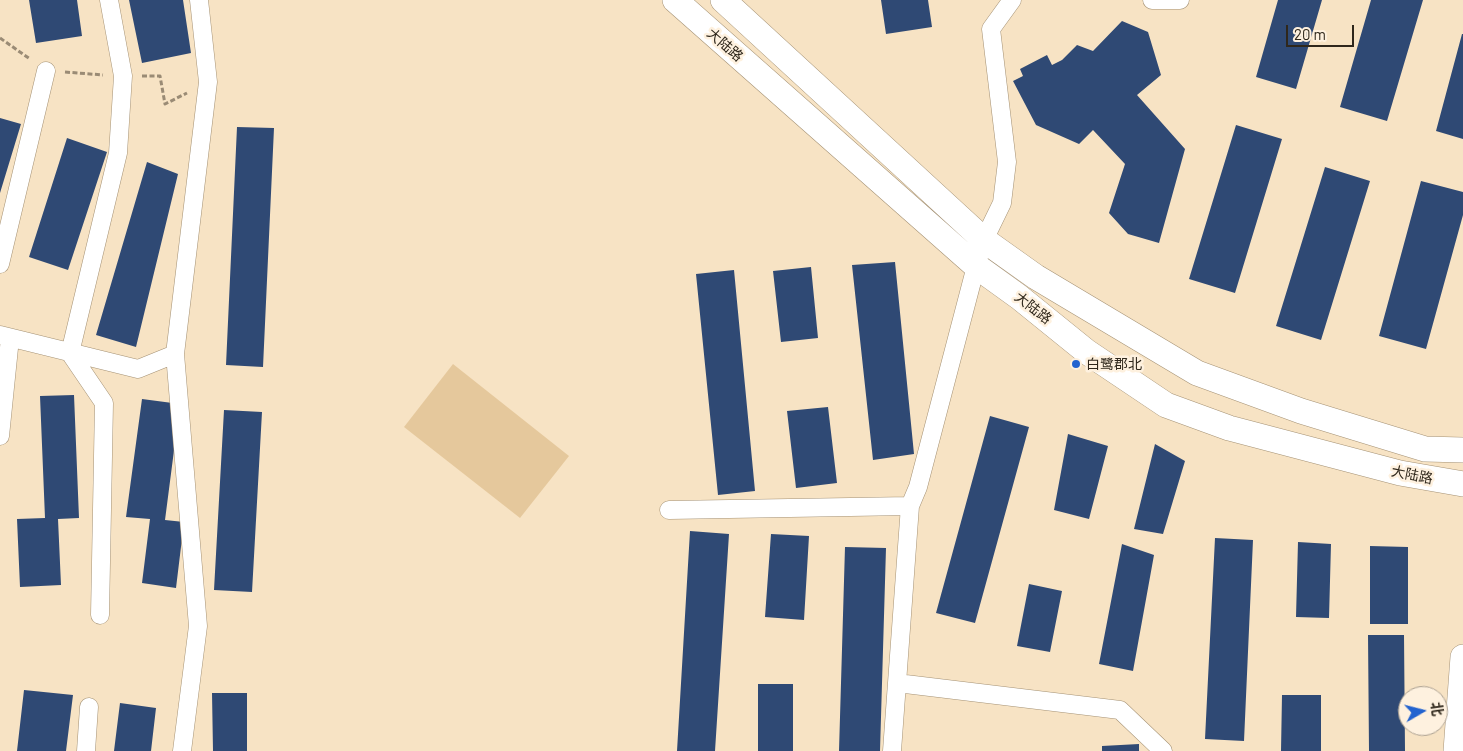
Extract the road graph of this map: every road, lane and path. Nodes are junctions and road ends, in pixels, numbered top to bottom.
1 (109, 0) edge
2 (199, 0) edge
3 (675, 0) edge
4 (723, 0) edge
5 (1012, 0) edge
6 (1152, 0) edge
7 (1180, 0) edge
8 (46, 71) dead end
9 (984, 240) junction
10 (0, 264) edge
11 (976, 266) junction
12 (5, 337) edge
13 (70, 353) junction
14 (175, 354) junction
15 (0, 436) edge
16 (1463, 450) edge
17 (1463, 484) edge
18 (910, 506) junction
19 (669, 510) dead end
20 (100, 616) dead end
21 (1463, 657) edge
22 (897, 683) junction
23 (89, 707) dead end
24 (86, 751) edge
25 (182, 751) edge
26 (892, 751) edge
27 (1163, 751) edge
28 (1456, 751) edge

1 - 13 street
2 - 14 street
3 - 11 main road, 大陆路
4 - 9 main road, 大陆路
5 - 9 street
6 - 7 street
8 - 10 street
9 - 11 street
9 - 16 main road, 大陆路
11 - 17 main road, 大陆路
11 - 18 street
12 - 13 street
12 - 15 street
13 - 14 street
13 - 20 street
14 - 25 street
18 - 19 street
18 - 22 street
21 - 28 main road
22 - 26 street
22 - 27 street
23 - 24 street

